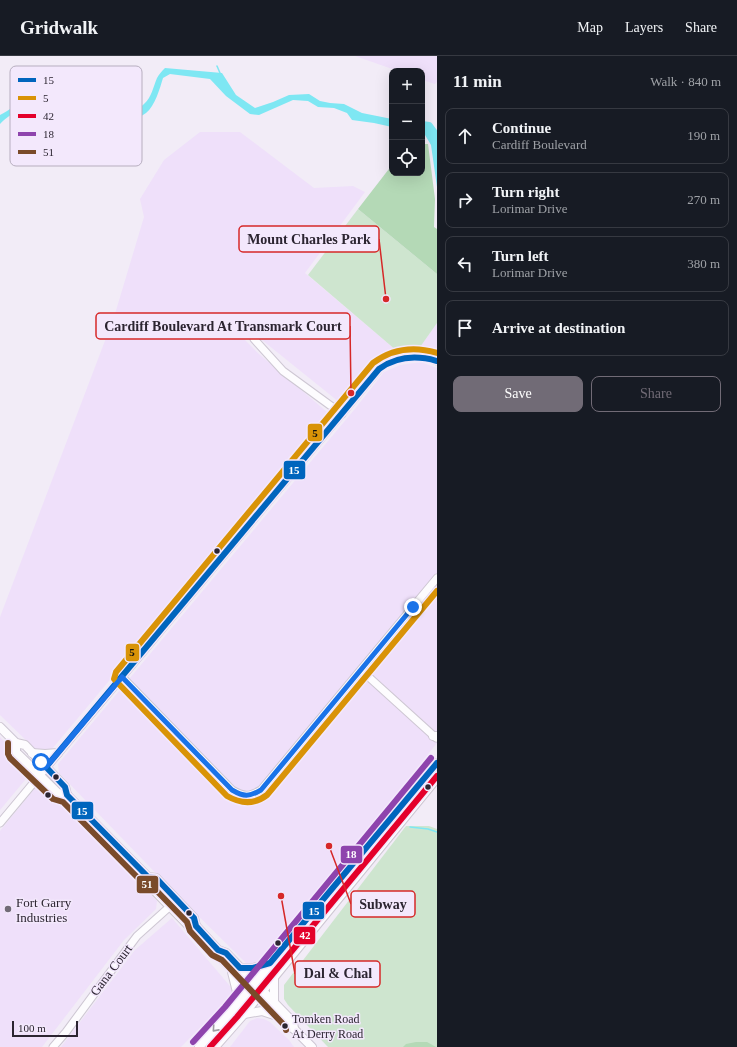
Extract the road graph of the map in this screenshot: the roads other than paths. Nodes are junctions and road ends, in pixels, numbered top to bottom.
1 (250, 325) dead end
2 (437, 361) edge
3 (342, 414) junction
4 (437, 578) edge
5 (361, 670) junction
6 (122, 677) junction
7 (0, 727) edge
8 (436, 737) edge
9 (16, 743) junction
10 (32, 753) junction
11 (58, 753) junction
12 (437, 763) edge
13 (46, 767) junction
14 (39, 775) junction
15 (437, 778) edge
16 (67, 795) junction
17 (0, 823) edge
18 (148, 877) junction
19 (177, 900) junction
20 (170, 906) junction
21 (196, 926) junction
22 (218, 950) junction
23 (270, 963) junction
24 (240, 968) junction
25 (231, 970) junction
26 (274, 978) junction
27 (252, 986) junction
28 (260, 994) junction
29 (274, 1002) junction
30 (231, 1012) junction
31 (244, 1014) junction
32 (275, 1015) junction
33 (294, 1029) junction
34 (53, 1047) edge
35 (199, 1047) edge
36 (215, 1047) edge
37 (312, 1047) edge

1 - 3 street
2 - 3 street
3 - 6 street
4 - 5 street
5 - 6 street
5 - 8 street
6 - 11 street
7 - 9 main road
9 - 10 main road
9 - 14 main road
10 - 11 main road
10 - 13 main road
11 - 13 street
12 - 23 main road
13 - 14 street
13 - 16 main road
14 - 16 main road
14 - 17 street
15 - 26 main road
16 - 18 main road
18 - 19 main road
18 - 20 main road
19 - 20 street, Gana Court
19 - 21 main road
20 - 21 main road
20 - 34 street, Gana Court
21 - 22 main road
22 - 24 main road
22 - 25 main road
23 - 24 main road
23 - 27 main road
24 - 27 main road
25 - 27 main road
25 - 30 main road
26 - 28 main road
26 - 29 main road
27 - 28 main road
27 - 30 main road
28 - 29 main road
28 - 31 main road
28 - 32 main road
29 - 33 main road
30 -> 35 main road
31 - 32 main road
31 - 36 main road
32 - 33 main road
33 - 37 main road

